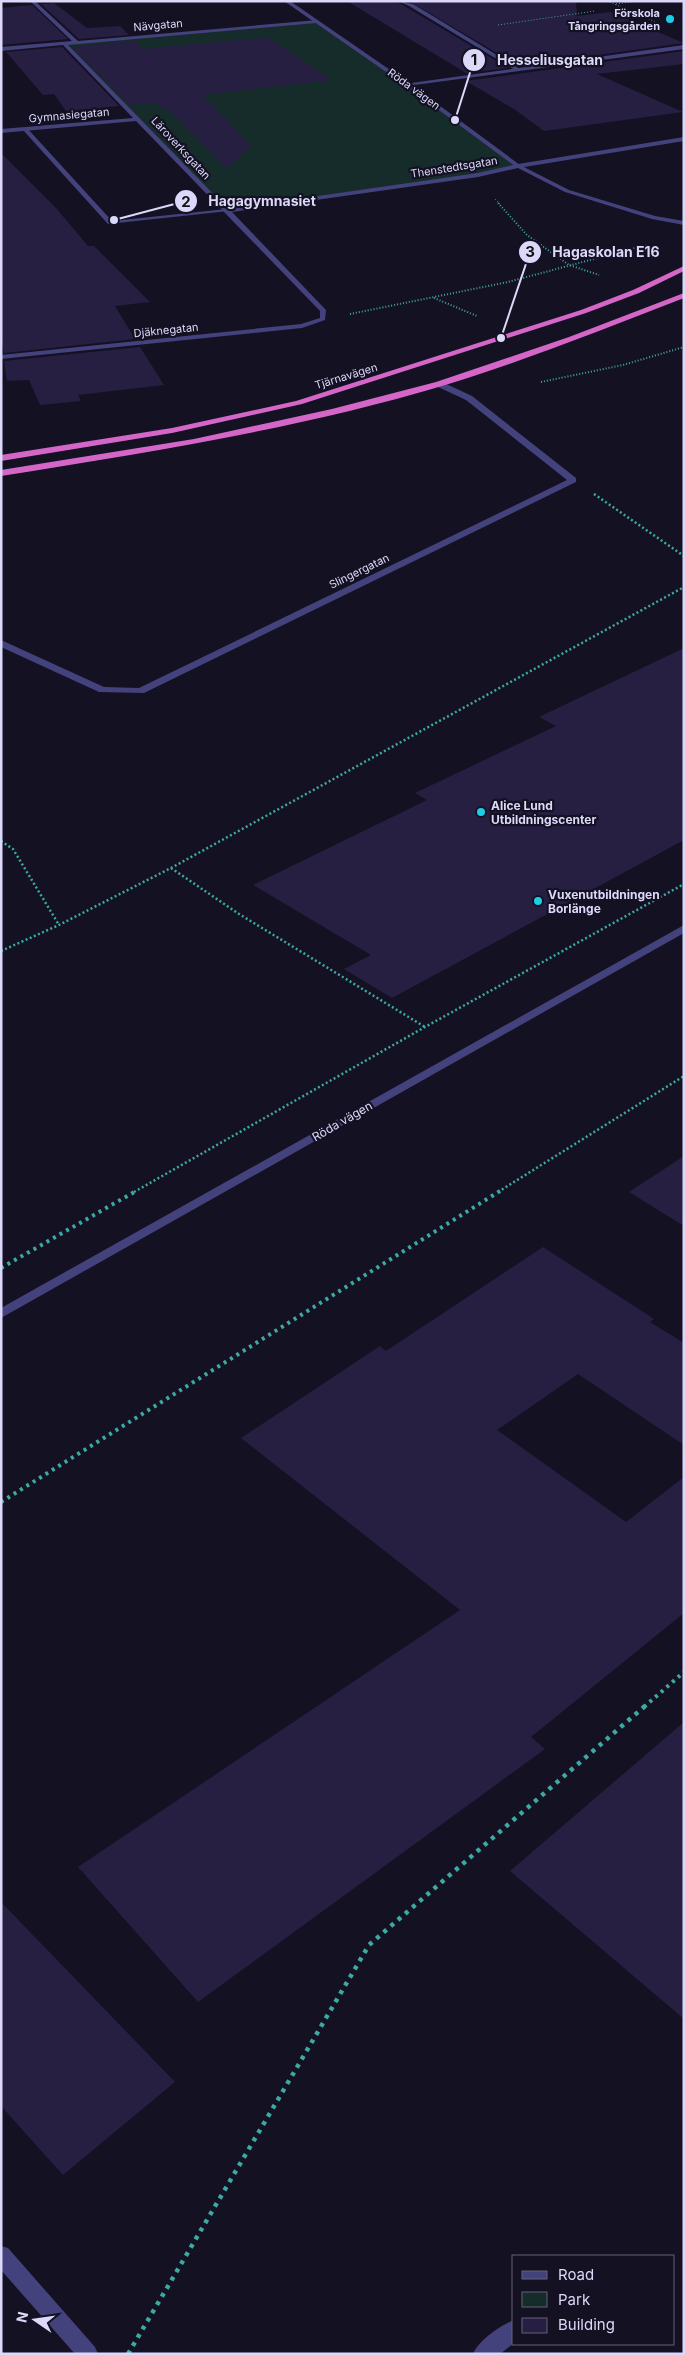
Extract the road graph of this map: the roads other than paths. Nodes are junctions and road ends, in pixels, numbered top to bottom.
1 (32, 1) edge
2 (286, 1) edge
3 (400, 1) edge
4 (316, 21) junction
5 (76, 42) junction
6 (64, 43) junction
7 (684, 47) edge
8 (1, 49) edge
9 (518, 69) junction
10 (407, 84) junction
11 (139, 119) junction
12 (25, 129) junction
13 (1, 131) edge
14 (684, 139) edge
15 (518, 166) junction
16 (226, 211) junction
17 (654, 218) junction
18 (684, 223) edge
19 (676, 229) dead end
20 (684, 268) edge
21 (684, 295) edge
22 (323, 320) joint
23 (1, 357) edge
24 (439, 384) junction
25 (1, 458) edge
26 (1, 473) edge
27 (1, 643) edge
28 (684, 928) edge
29 (1, 1314) edge
30 (1, 2254) edge
31 (512, 2332) edge
32 (88, 2354) edge
33 (483, 2354) edge

1 - 5 street
2 - 4 street, Röda vägen
3 - 9 street
4 - 5 street, Nävgatan
4 - 10 street, Röda vägen
5 - 6 street, Nävgatan
6 - 8 street, Nävgatan
6 - 11 street, Läroverksgatan
7 - 9 street
9 - 10 street
10 - 15 street, Röda vägen
11 - 12 street, Gymnasiegatan
11 - 16 street, Läroverksgatan
12 - 13 street, Gymnasiegatan
12 - 16 street, Thenstedtsgatan
14 - 15 street, Thenstedtsgatan
15 - 16 street, Thenstedtsgatan
15 - 17 street, Röda vägen
16 - 22 street, Läroverksgatan
17 - 18 street, Röda vägen
17 - 19 street, Röda vägen
20 - 25 highway, Tjärnavägen
21 - 24 highway
22 - 23 street, Djäknegatan
24 - 26 highway
24 - 27 street, Slingergatan
28 - 29 street, Röda vägen
30 - 32 street
31 - 33 street

